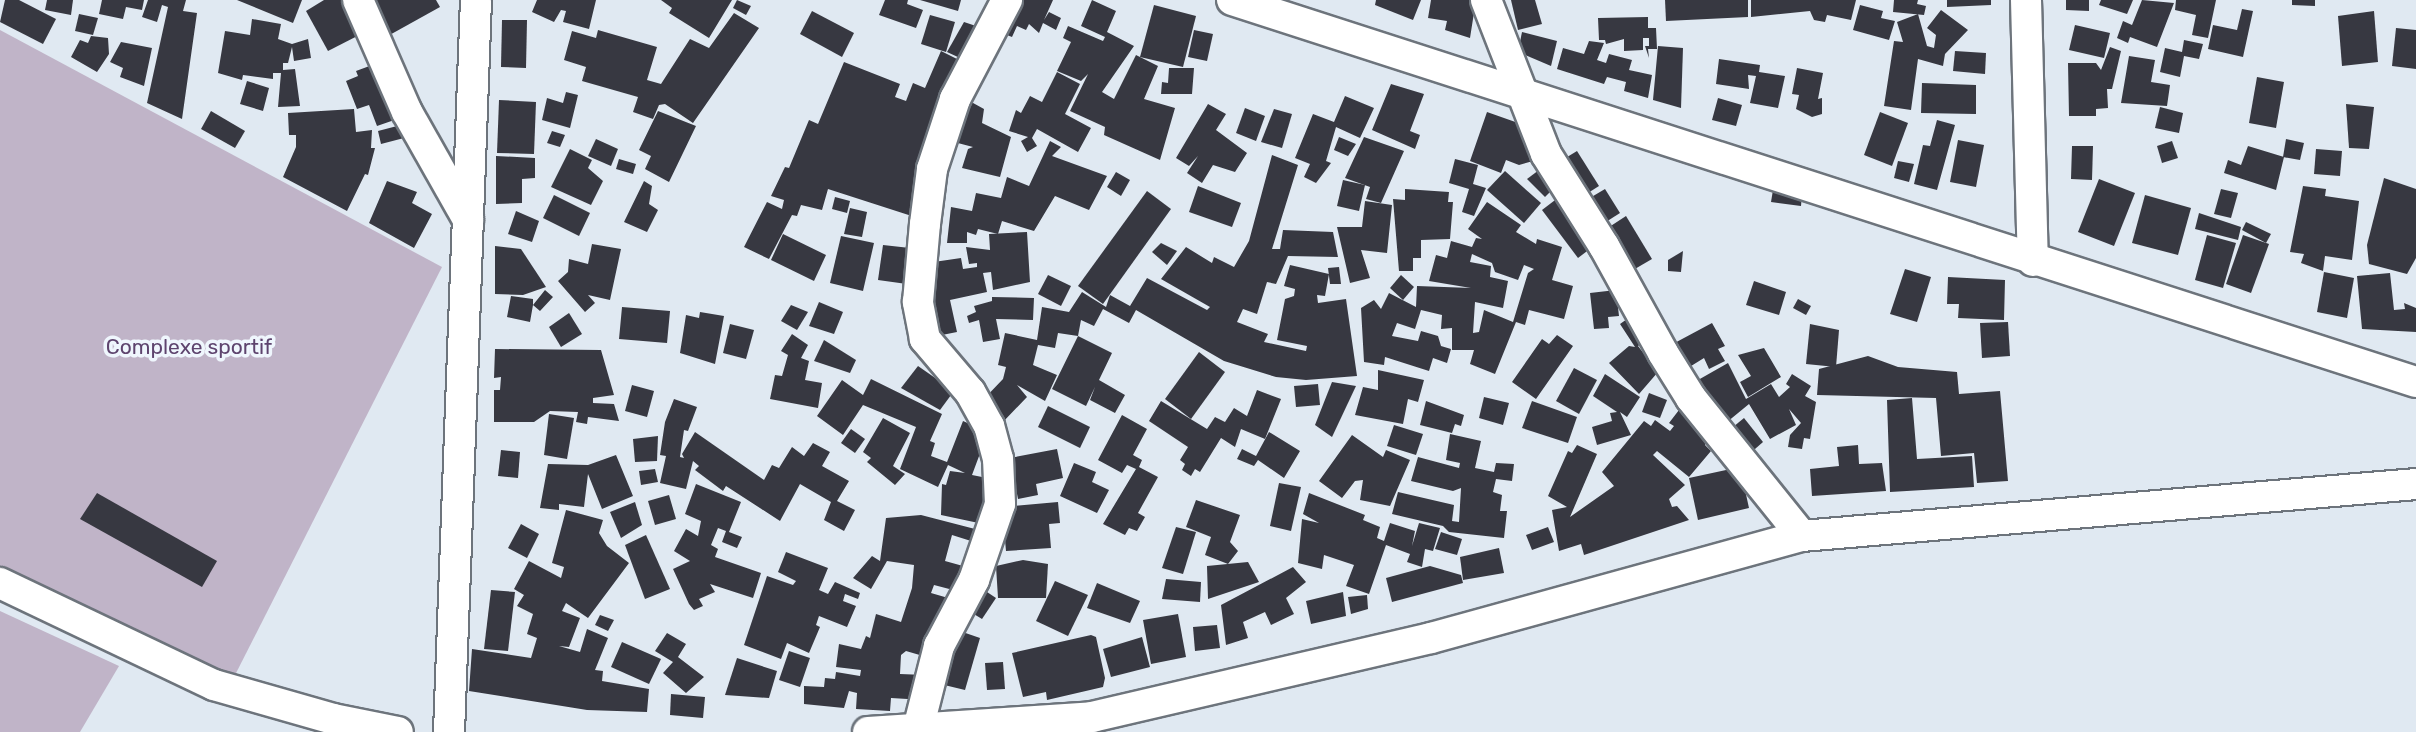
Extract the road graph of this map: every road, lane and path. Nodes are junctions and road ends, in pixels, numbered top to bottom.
1 (358, 0) edge
2 (476, 0) edge
3 (1007, 0) edge
4 (1232, 0) edge
5 (1486, 0) edge
6 (2026, 0) edge
7 (1524, 97) junction
8 (468, 221) junction
9 (2033, 261) junction
10 (2416, 382) edge
11 (2416, 484) edge
12 (1802, 536) junction
13 (0, 583) edge
14 (918, 729) junction
15 (398, 732) edge
16 (449, 732) edge
17 (868, 732) edge

1 - 8 street
2 - 8 street
3 - 14 street
4 - 7 street
5 - 7 street
6 - 9 street
7 - 9 street
7 - 12 street
8 - 16 street
9 - 10 street
11 - 12 street
12 - 14 street
13 - 15 street
14 - 17 street

